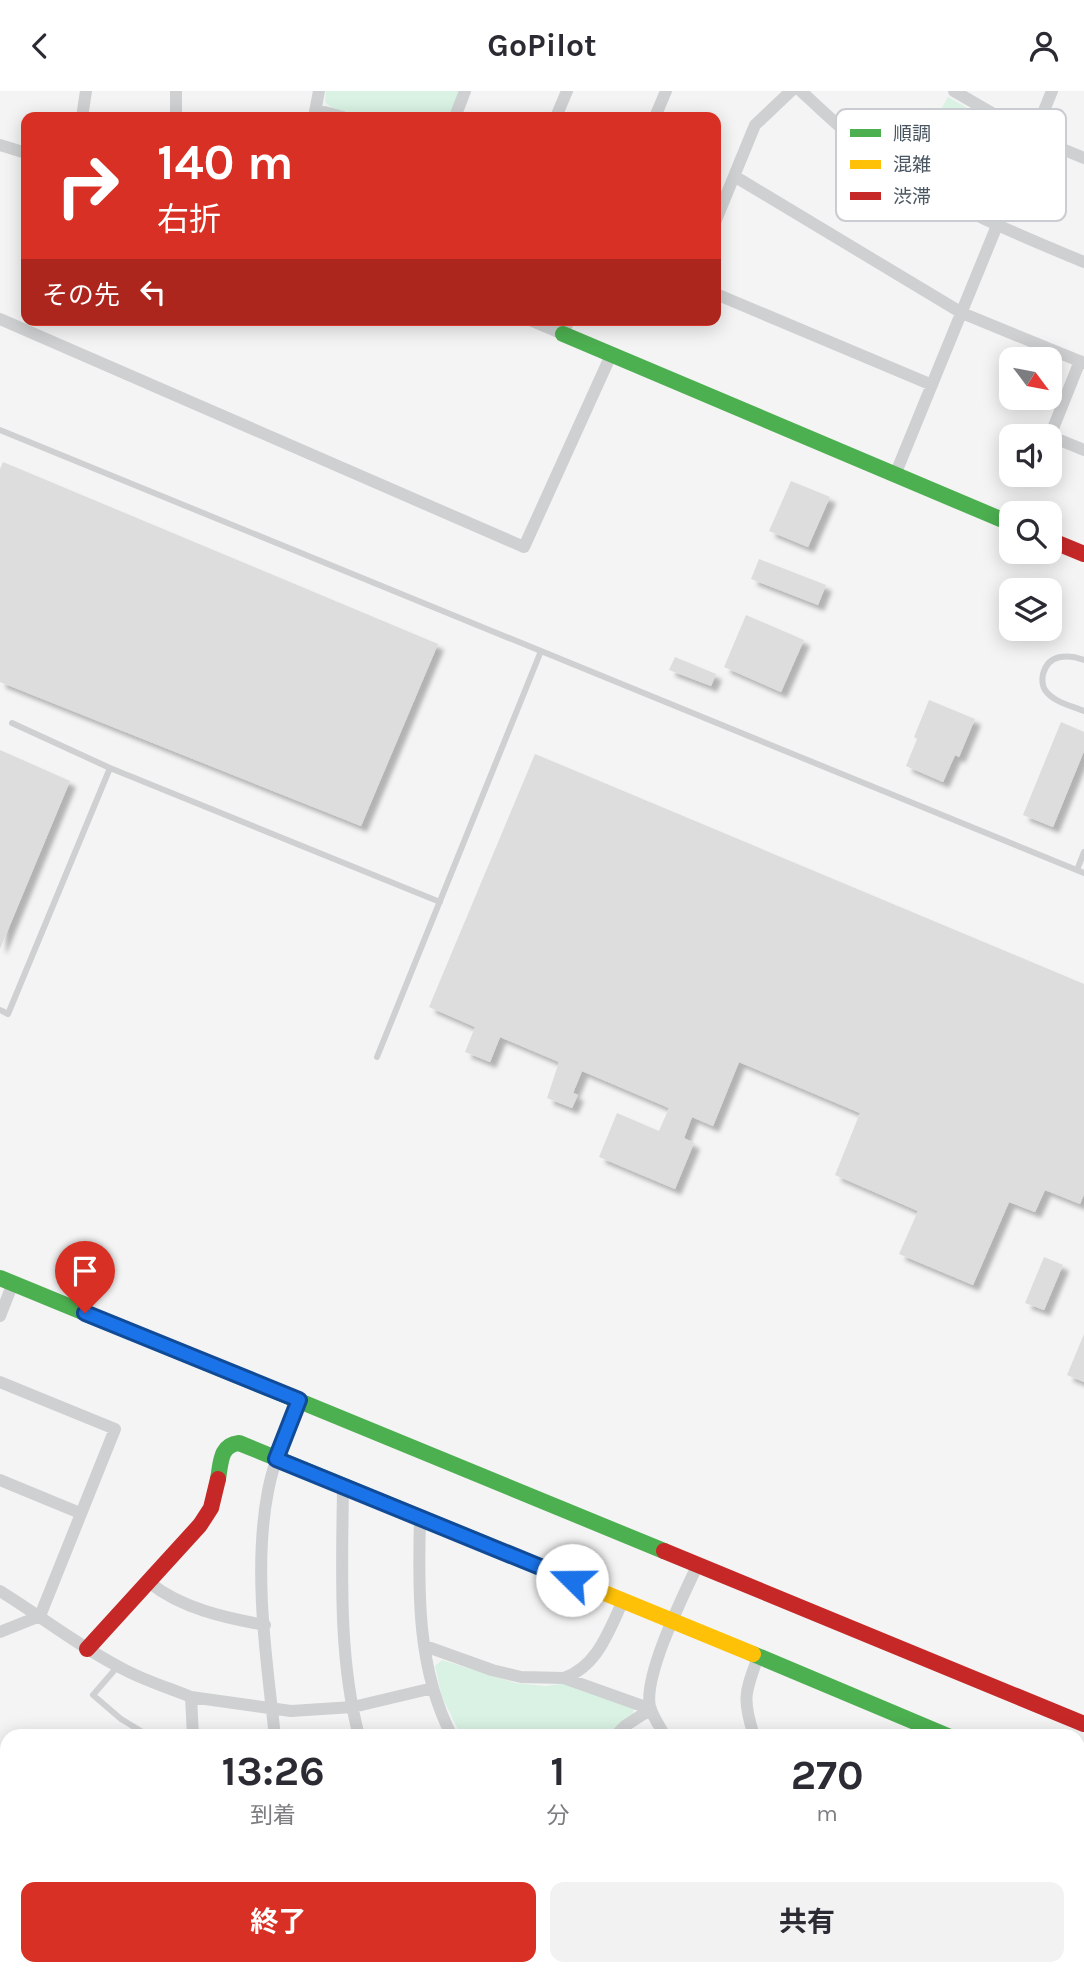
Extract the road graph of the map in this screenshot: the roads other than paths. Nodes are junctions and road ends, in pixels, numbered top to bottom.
1 (86, 91) edge
2 (176, 91) edge
3 (319, 91) edge
4 (466, 91) edge
5 (567, 91) edge
6 (666, 91) edge
7 (791, 91) edge
8 (801, 91) edge
9 (954, 91) edge
10 (1052, 91) edge
11 (985, 109) edge
12 (1044, 109) edge
13 (83, 112) edge
14 (176, 112) edge
15 (315, 112) edge
16 (457, 112) edge
17 (558, 112) edge
18 (657, 112) edge
19 (836, 123) edge
20 (0, 145) edge
21 (21, 151) edge
22 (1066, 151) edge
23 (1084, 158) edge
24 (734, 176) junction
25 (721, 208) edge
26 (986, 221) edge
27 (998, 221) edge
28 (996, 226) junction
29 (1084, 262) edge
30 (721, 296) edge
31 (962, 313) junction
32 (0, 319) edge
33 (566, 327) edge
34 (611, 355) junction
35 (1082, 362) edge
36 (932, 385) junction
37 (1055, 424) edge
38 (0, 430) edge
39 (1062, 441) edge
40 (1084, 450) edge
41 (895, 475) junction
42 (999, 519) edge
43 (1062, 545) edge
44 (1084, 554) edge
45 (541, 651) junction
46 (1084, 660) edge
47 (1084, 711) edge
48 (12, 723) dead end
49 (110, 768) junction
50 (1084, 852) edge
51 (1081, 871) edge
52 (440, 902) junction
53 (0, 1010) edge
54 (377, 1057) dead end
55 (7, 1281) edge
56 (0, 1316) edge
57 (0, 1382) edge
58 (299, 1400) junction
59 (276, 1459) junction
60 (0, 1480) edge
61 (343, 1487) junction
62 (80, 1513) junction
63 (420, 1518) junction
64 (698, 1563) junction
65 (150, 1583) junction
66 (0, 1591) edge
67 (623, 1601) junction
68 (40, 1616) junction
69 (673, 1620) junction
70 (265, 1625) junction
71 (0, 1632) edge
72 (425, 1646) junction
73 (87, 1649) junction
74 (758, 1657) junction
75 (118, 1666) junction
76 (564, 1678) junction
77 (433, 1688) junction
78 (191, 1697) junction
79 (354, 1707) junction
80 (272, 1709) junction
81 (651, 1709) junction
82 (1084, 1724) edge
83 (136, 1729) edge
84 (193, 1729) edge
85 (274, 1729) edge
86 (358, 1729) edge
87 (449, 1729) edge
88 (622, 1729) edge
89 (661, 1729) edge
90 (752, 1729) edge
91 (931, 1729) edge

1 - 13 street
2 - 14 street
3 - 15 street
4 - 16 street
5 - 17 street
6 - 18 street
7 - 24 street
8 - 19 street
9 - 11 street
10 - 12 street
20 - 21 street
22 - 23 street
24 - 25 street
24 - 31 street
26 - 28 street
27 - 28 street
28 - 29 street
28 - 31 street
30 - 36 street
31 - 35 street
31 - 36 street
32 - 34 street
33 - 34 street
34 - 41 street
35 - 37 street
36 - 41 street
38 - 45 lane
39 - 40 street
41 - 42 street
43 - 44 street
45 - 51 lane
45 - 52 lane
46 - 47 lane
48 - 49 lane
49 - 52 lane
49 - 53 lane
50 - 51 lane
52 - 54 lane
55 - 56 street
55 - 58 street
57 - 62 street
58 - 59 street
58 - 64 street
59 - 61 street
59 - 65 street
59 - 70 street
60 - 62 street
61 - 63 street
61 - 79 street
62 - 68 street
63 - 67 street
63 - 72 street
64 - 69 street
64 - 82 street
65 - 70 street
65 - 73 street
66 - 68 street
67 - 69 street
67 - 76 street
68 - 71 street
68 - 73 street
69 - 74 street
69 - 81 street
70 - 80 street
72 - 76 street
72 - 77 street
73 - 75 street
74 - 90 street
74 - 91 street
75 - 78 street
75 - 83 lane
76 - 81 street
77 - 79 street
77 - 87 street
78 - 80 street
78 - 84 street
79 - 80 street
79 - 86 street
80 - 85 street
81 - 88 street
81 - 89 street

